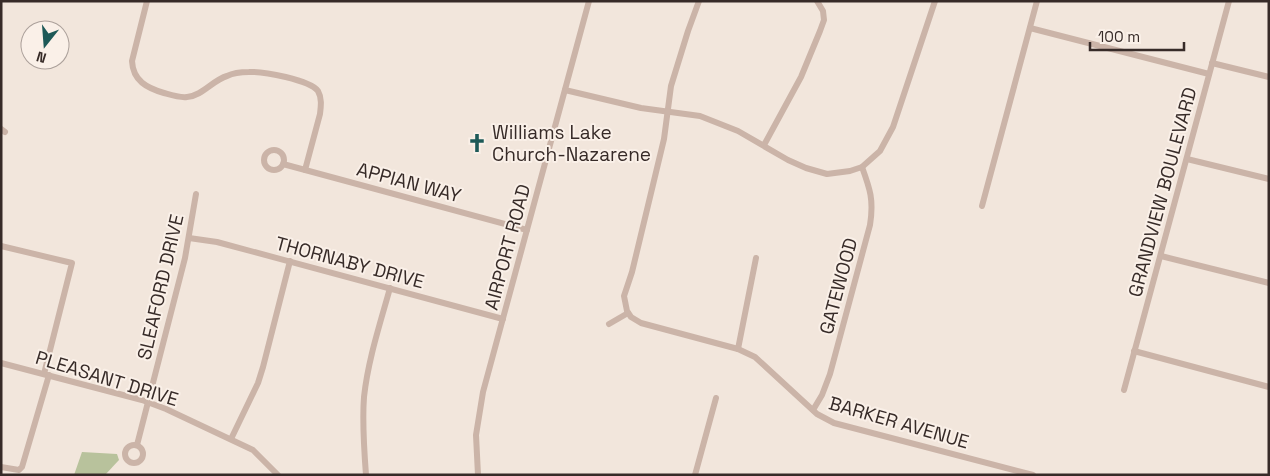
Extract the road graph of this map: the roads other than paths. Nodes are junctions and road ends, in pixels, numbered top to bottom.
1 (147, 1) edge
2 (589, 1) edge
3 (699, 1) edge
4 (818, 1) edge
5 (935, 1) edge
6 (1037, 1) edge
7 (1229, 1) edge
8 (1030, 28) junction
9 (1212, 63) junction
10 (1209, 74) junction
11 (1269, 77) edge
12 (565, 90) junction
13 (668, 111) junction
14 (764, 145) junction
15 (1187, 159) junction
16 (283, 164) dead end
17 (862, 167) junction
18 (305, 170) junction
19 (1269, 179) edge
20 (196, 194) dead end
21 (982, 206) dead end
22 (527, 230) junction
23 (189, 238) junction
24 (1, 246) edge
25 (1161, 256) junction
26 (756, 258) dead end
27 (290, 262) junction
28 (1269, 283) edge
29 (390, 288) junction
30 (628, 313) junction
31 (503, 319) junction
32 (609, 324) dead end
33 (738, 349) junction
34 (1134, 352) junction
35 (1, 363) edge
36 (46, 375) junction
37 (1269, 388) edge
38 (1124, 390) dead end
39 (716, 398) dead end
40 (148, 402) junction
41 (813, 410) junction
42 (231, 439) junction
43 (137, 445) dead end
44 (1, 467) edge
45 (278, 475) edge
46 (366, 475) edge
47 (478, 475) edge
48 (695, 475) edge
49 (1033, 475) edge

1 - 18 street
2 - 12 street, AIRPORT ROAD
3 - 13 street
4 - 14 street
5 - 17 street
6 - 8 street
7 - 9 street, GRANDVIEW BOULEVARD
8 - 10 street
8 - 21 street
9 - 10 street, GRANDVIEW BOULEVARD
9 - 11 street
10 - 15 street, GRANDVIEW BOULEVARD
12 - 13 street
12 - 22 street, AIRPORT ROAD
13 - 14 street
13 - 30 street
14 - 17 street
15 - 19 street
15 - 25 street, GRANDVIEW BOULEVARD
16 - 18 street, APPIAN WAY
17 - 41 street, GATEWOOD
18 - 22 street, APPIAN WAY
20 - 23 street, SLEAFORD DRIVE
22 - 31 street, AIRPORT ROAD
23 - 27 street, THORNABY DRIVE
23 - 40 street, SLEAFORD DRIVE
24 - 36 street
25 - 28 street
25 - 34 street, GRANDVIEW BOULEVARD
26 - 33 street
27 - 29 street, THORNABY DRIVE
27 - 42 street
29 - 31 street, THORNABY DRIVE
29 - 46 street
30 - 32 street
30 - 33 street, BARKER AVENUE
31 - 47 street, AIRPORT ROAD
33 - 41 street, BARKER AVENUE
34 - 37 street
34 - 38 street, GRANDVIEW BOULEVARD
35 - 36 street, PLEASANT DRIVE
36 - 40 street, PLEASANT DRIVE
36 - 44 street
39 - 48 street
40 - 42 street, PLEASANT DRIVE
40 - 43 street, SLEAFORD DRIVE
41 - 49 street, BARKER AVENUE
42 - 45 street, PLEASANT DRIVE

